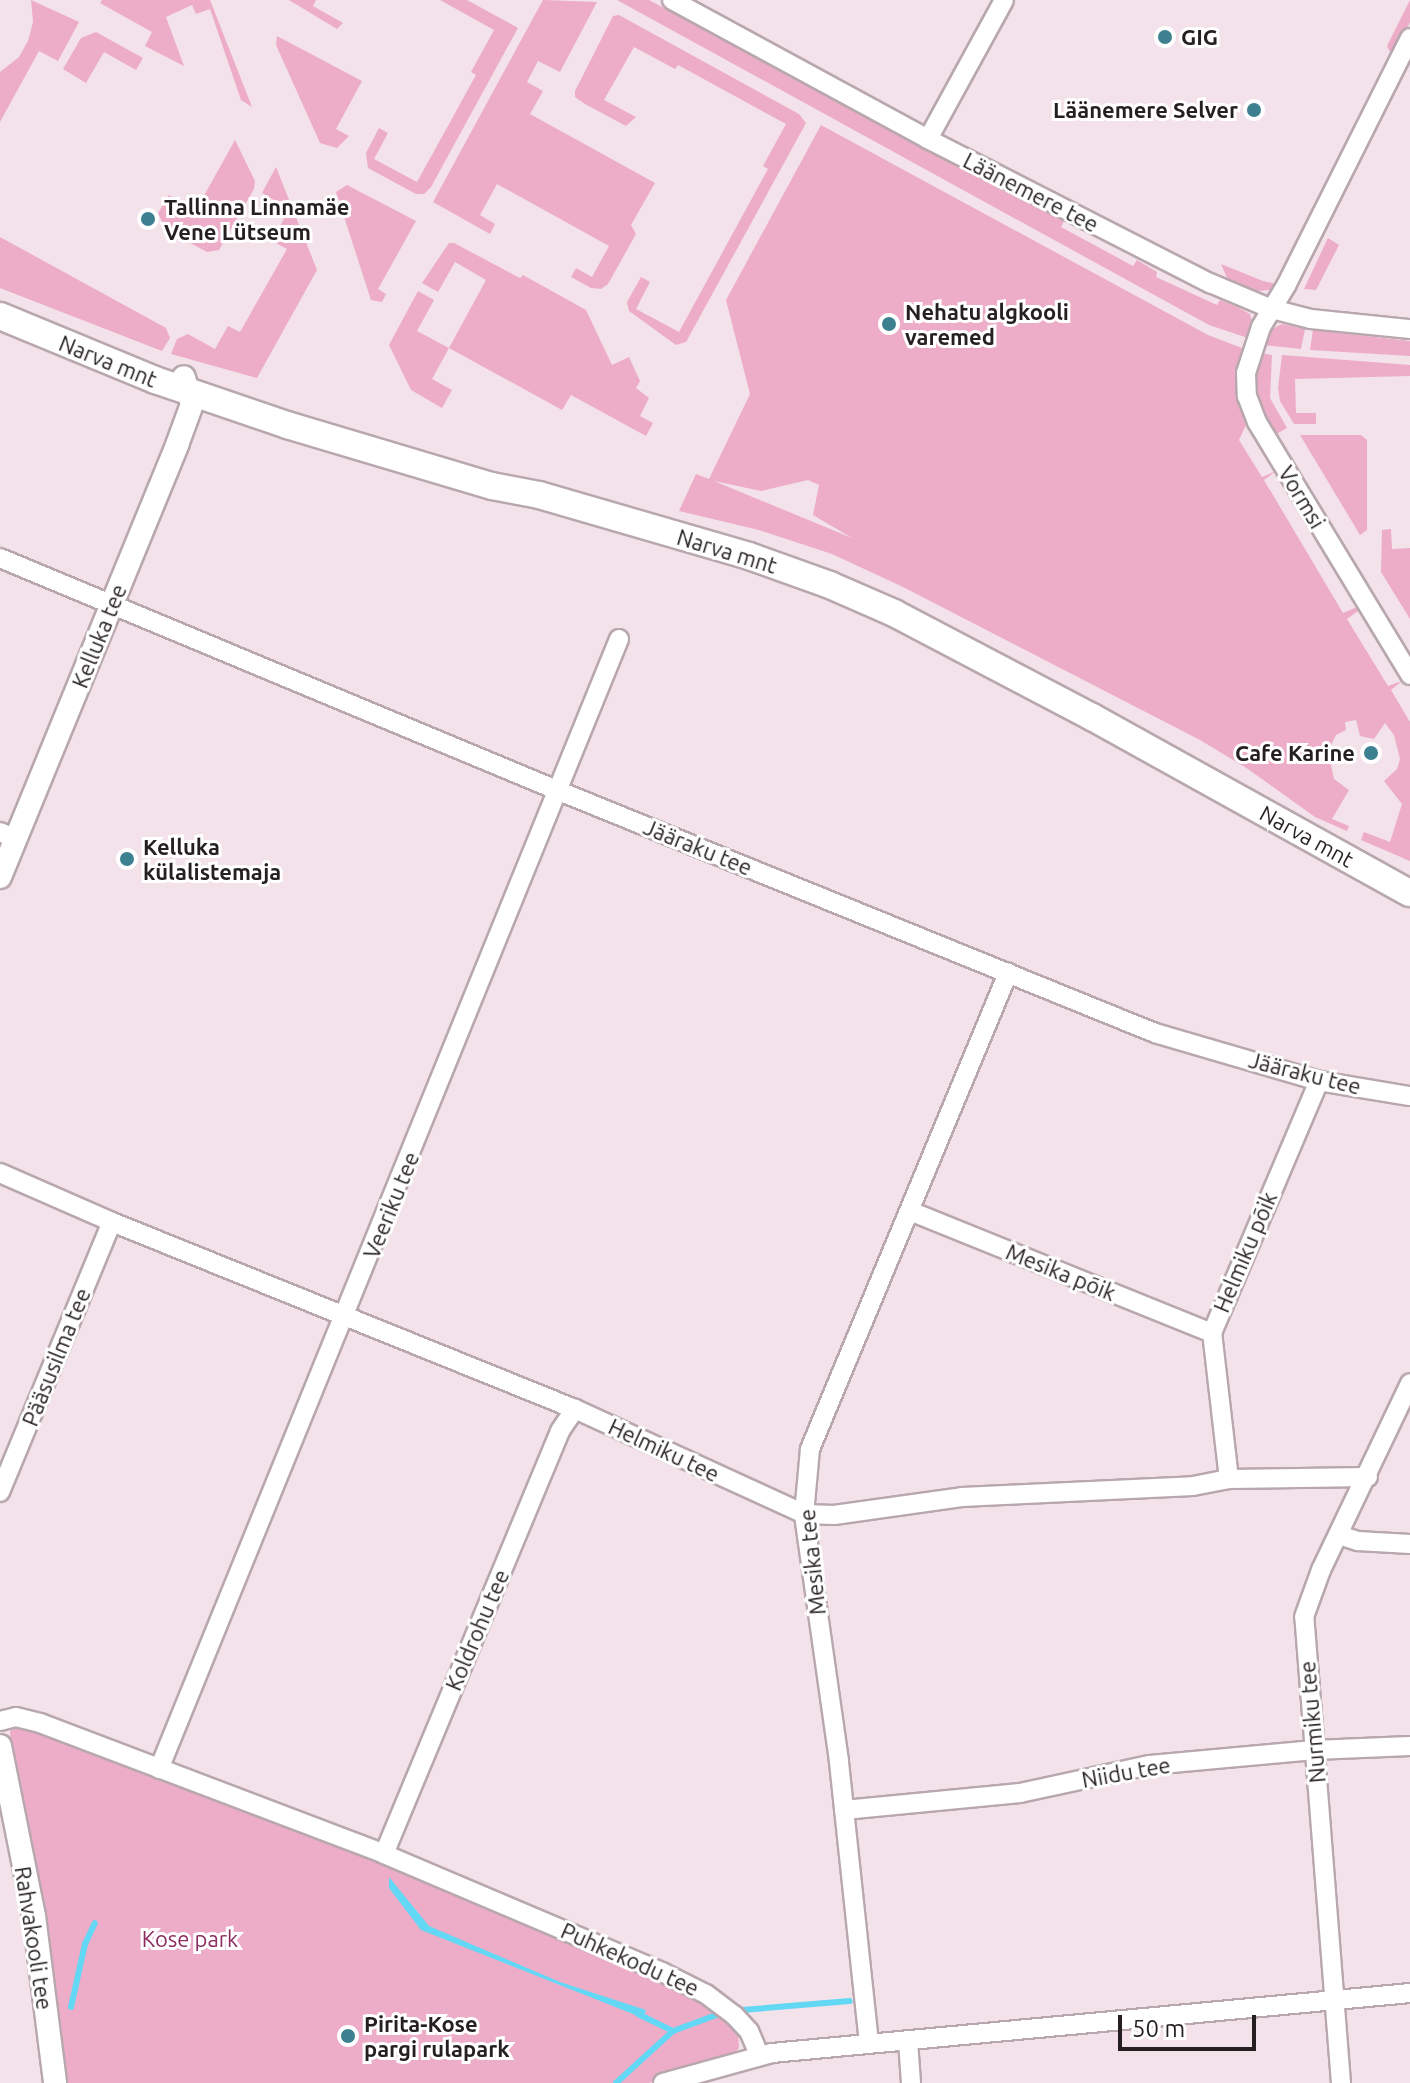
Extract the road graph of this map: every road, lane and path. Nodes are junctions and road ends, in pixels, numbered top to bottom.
1 (672, 0) edge
2 (1004, 0) edge
3 (1410, 38) edge
4 (928, 139) junction
5 (1272, 309) junction
6 (0, 314) edge
7 (1410, 329) edge
8 (187, 385) junction
9 (0, 558) edge
10 (112, 604) junction
11 (619, 639) dead end
12 (1410, 675) edge
13 (559, 791) junction
14 (8, 836) edge
15 (0, 877) edge
16 (1410, 893) edge
17 (1008, 973) junction
18 (1319, 1081) junction
19 (1410, 1096) edge
20 (0, 1173) edge
21 (910, 1211) junction
22 (112, 1222) junction
23 (346, 1317) junction
24 (1212, 1333) junction
25 (1410, 1383) edge
26 (575, 1409) junction
27 (1368, 1477) junction
28 (1229, 1479) junction
29 (0, 1492) edge
30 (804, 1514) junction
31 (1339, 1535) junction
32 (1410, 1544) edge
33 (0, 1721) edge
34 (0, 1746) edge
35 (1410, 1746) edge
36 (1314, 1750) junction
37 (159, 1769) junction
38 (844, 1810) junction
39 (384, 1854) junction
40 (1410, 1993) edge
41 (1335, 2002) junction
42 (908, 2041) junction
43 (869, 2043) junction
44 (759, 2055) junction
45 (55, 2083) edge
46 (663, 2083) edge
47 (911, 2083) edge
48 (1341, 2083) edge

1 - 4 street, Läänemere tee
2 - 4 street
3 - 5 street, Vormsi
4 - 5 street, Läänemere tee
5 - 7 street, Läänemere tee
5 - 12 street, Vormsi
6 - 8 main road, Narva mnt
8 - 10 street, Kelluka tee
8 - 16 main road, Narva mnt
9 - 10 street, Jääraku tee
10 - 13 street, Jääraku tee
10 - 14 street, Kelluka tee
11 - 13 street, Veeriku tee
13 - 17 street, Jääraku tee
13 - 23 street, Veeriku tee
14 - 15 street, Kelluka tee
17 - 18 street, Jääraku tee
17 - 21 street, Mesika tee
18 - 19 street, Jääraku tee
18 - 24 street, Helmiku põik
20 - 22 street, Helmiku tee
21 - 24 street, Mesika põik
21 - 30 street, Mesika tee
22 - 23 street, Helmiku tee
22 - 29 street, Pääsusilma tee
23 - 26 street, Helmiku tee
23 - 37 street, Veeriku tee
24 - 28 street, Helmiku põik
25 - 27 street, Nurmiku tee
26 - 30 street, Helmiku tee
26 - 39 street, Koldrohu tee
27 - 28 street, Helmiku tee
27 - 31 street, Nurmiku tee
28 - 30 street, Helmiku tee
30 - 38 street, Mesika tee
31 - 32 street
31 - 36 street, Nurmiku tee
33 - 37 street, Puhkekodu tee
34 - 45 street, Rahvakooli tee
35 - 36 street, Niidu tee
36 - 38 street, Niidu tee
36 - 41 street, Nurmiku tee
37 - 39 street, Puhkekodu tee
38 - 43 street, Mesika tee
39 - 44 street, Puhkekodu tee
40 - 41 street
41 - 42 street
41 - 48 street, Nurmiku tee
42 - 43 street
42 - 47 street
43 - 44 street
44 - 46 street

